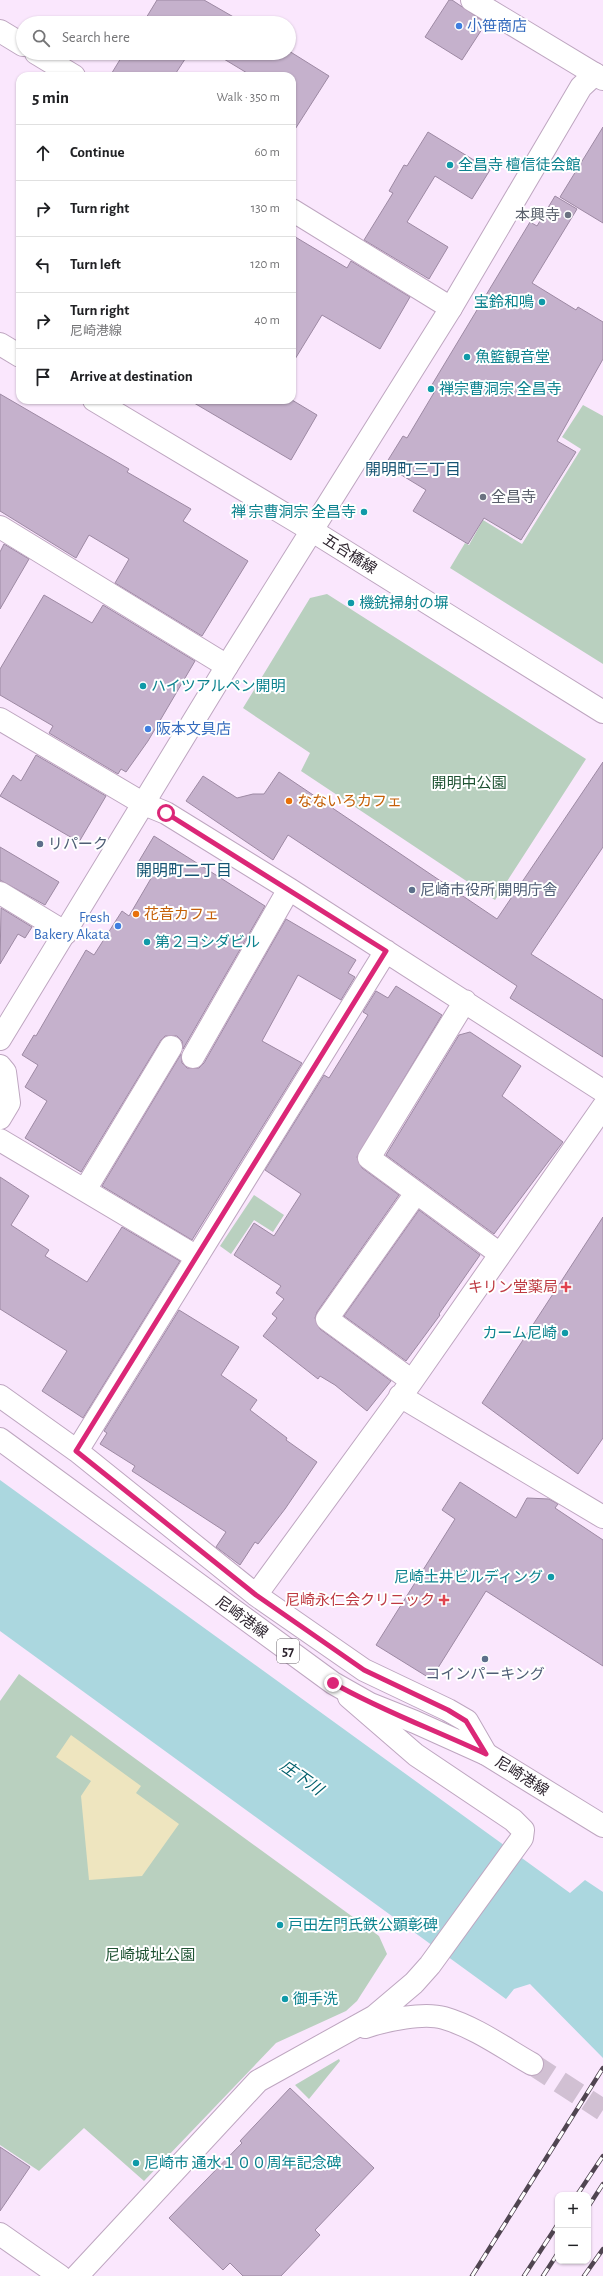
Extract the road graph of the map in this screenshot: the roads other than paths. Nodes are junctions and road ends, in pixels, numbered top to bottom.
1 (472, 0) edge
2 (0, 31) edge
3 (16, 41) edge
4 (48, 60) edge
5 (600, 70) edge
6 (67, 72) edge
7 (296, 212) edge
8 (451, 308) junction
9 (0, 344) edge
10 (16, 354) edge
11 (101, 404) edge
12 (0, 527) edge
13 (311, 530) junction
14 (226, 666) junction
15 (603, 712) edge
16 (0, 719) edge
17 (144, 804) junction
18 (289, 889) junction
19 (0, 893) edge
20 (66, 933) junction
21 (386, 951) junction
22 (465, 1001) junction
23 (0, 1038) edge
24 (171, 1047) dead end
25 (193, 1057) dead end
26 (0, 1066) edge
27 (603, 1091) edge
28 (603, 1107) edge
29 (0, 1118) edge
30 (0, 1140) edge
31 (85, 1190) junction
32 (416, 1193) junction
33 (500, 1254) junction
34 (197, 1257) junction
35 (406, 1388) junction
36 (0, 1396) edge
37 (0, 1440) edge
38 (76, 1451) junction
39 (603, 1517) edge
40 (256, 1595) junction
41 (333, 1683) junction
42 (486, 1754) junction
43 (602, 1823) edge
44 (332, 2038) junction
45 (532, 2064) tunnel mouth
46 (0, 2234) edge
47 (60, 2276) edge
48 (77, 2276) edge

1 - 5 street
2 - 3 street
4 - 6 street
5 - 8 street
7 - 8 street
8 - 13 street
9 - 10 street
11 - 13 street, 五合橋線
12 - 14 street
13 - 14 street
13 - 15 street, 五合橋線
14 - 17 street
16 - 17 street
17 - 18 street
17 - 20 street
18 - 21 street
18 - 25 street
19 - 20 street
20 - 23 street
21 - 22 street
21 - 34 street
22 - 27 street
22 - 32 street
24 - 31 street
26 - 29 street
28 - 33 street
30 - 31 street
31 - 34 street
32 - 33 street
32 - 35 street
33 - 35 street
34 - 38 street
35 - 39 street
35 - 40 street
36 - 38 street
37 - 41 street, 尼崎港線 / 57
38 - 40 street
40 - 42 street
41 - 42 street, 尼崎港線 / 57
41 - 44 street
42 - 43 street, 尼崎港線 / 57
44 - 45 street
44 - 48 street
46 - 47 street

